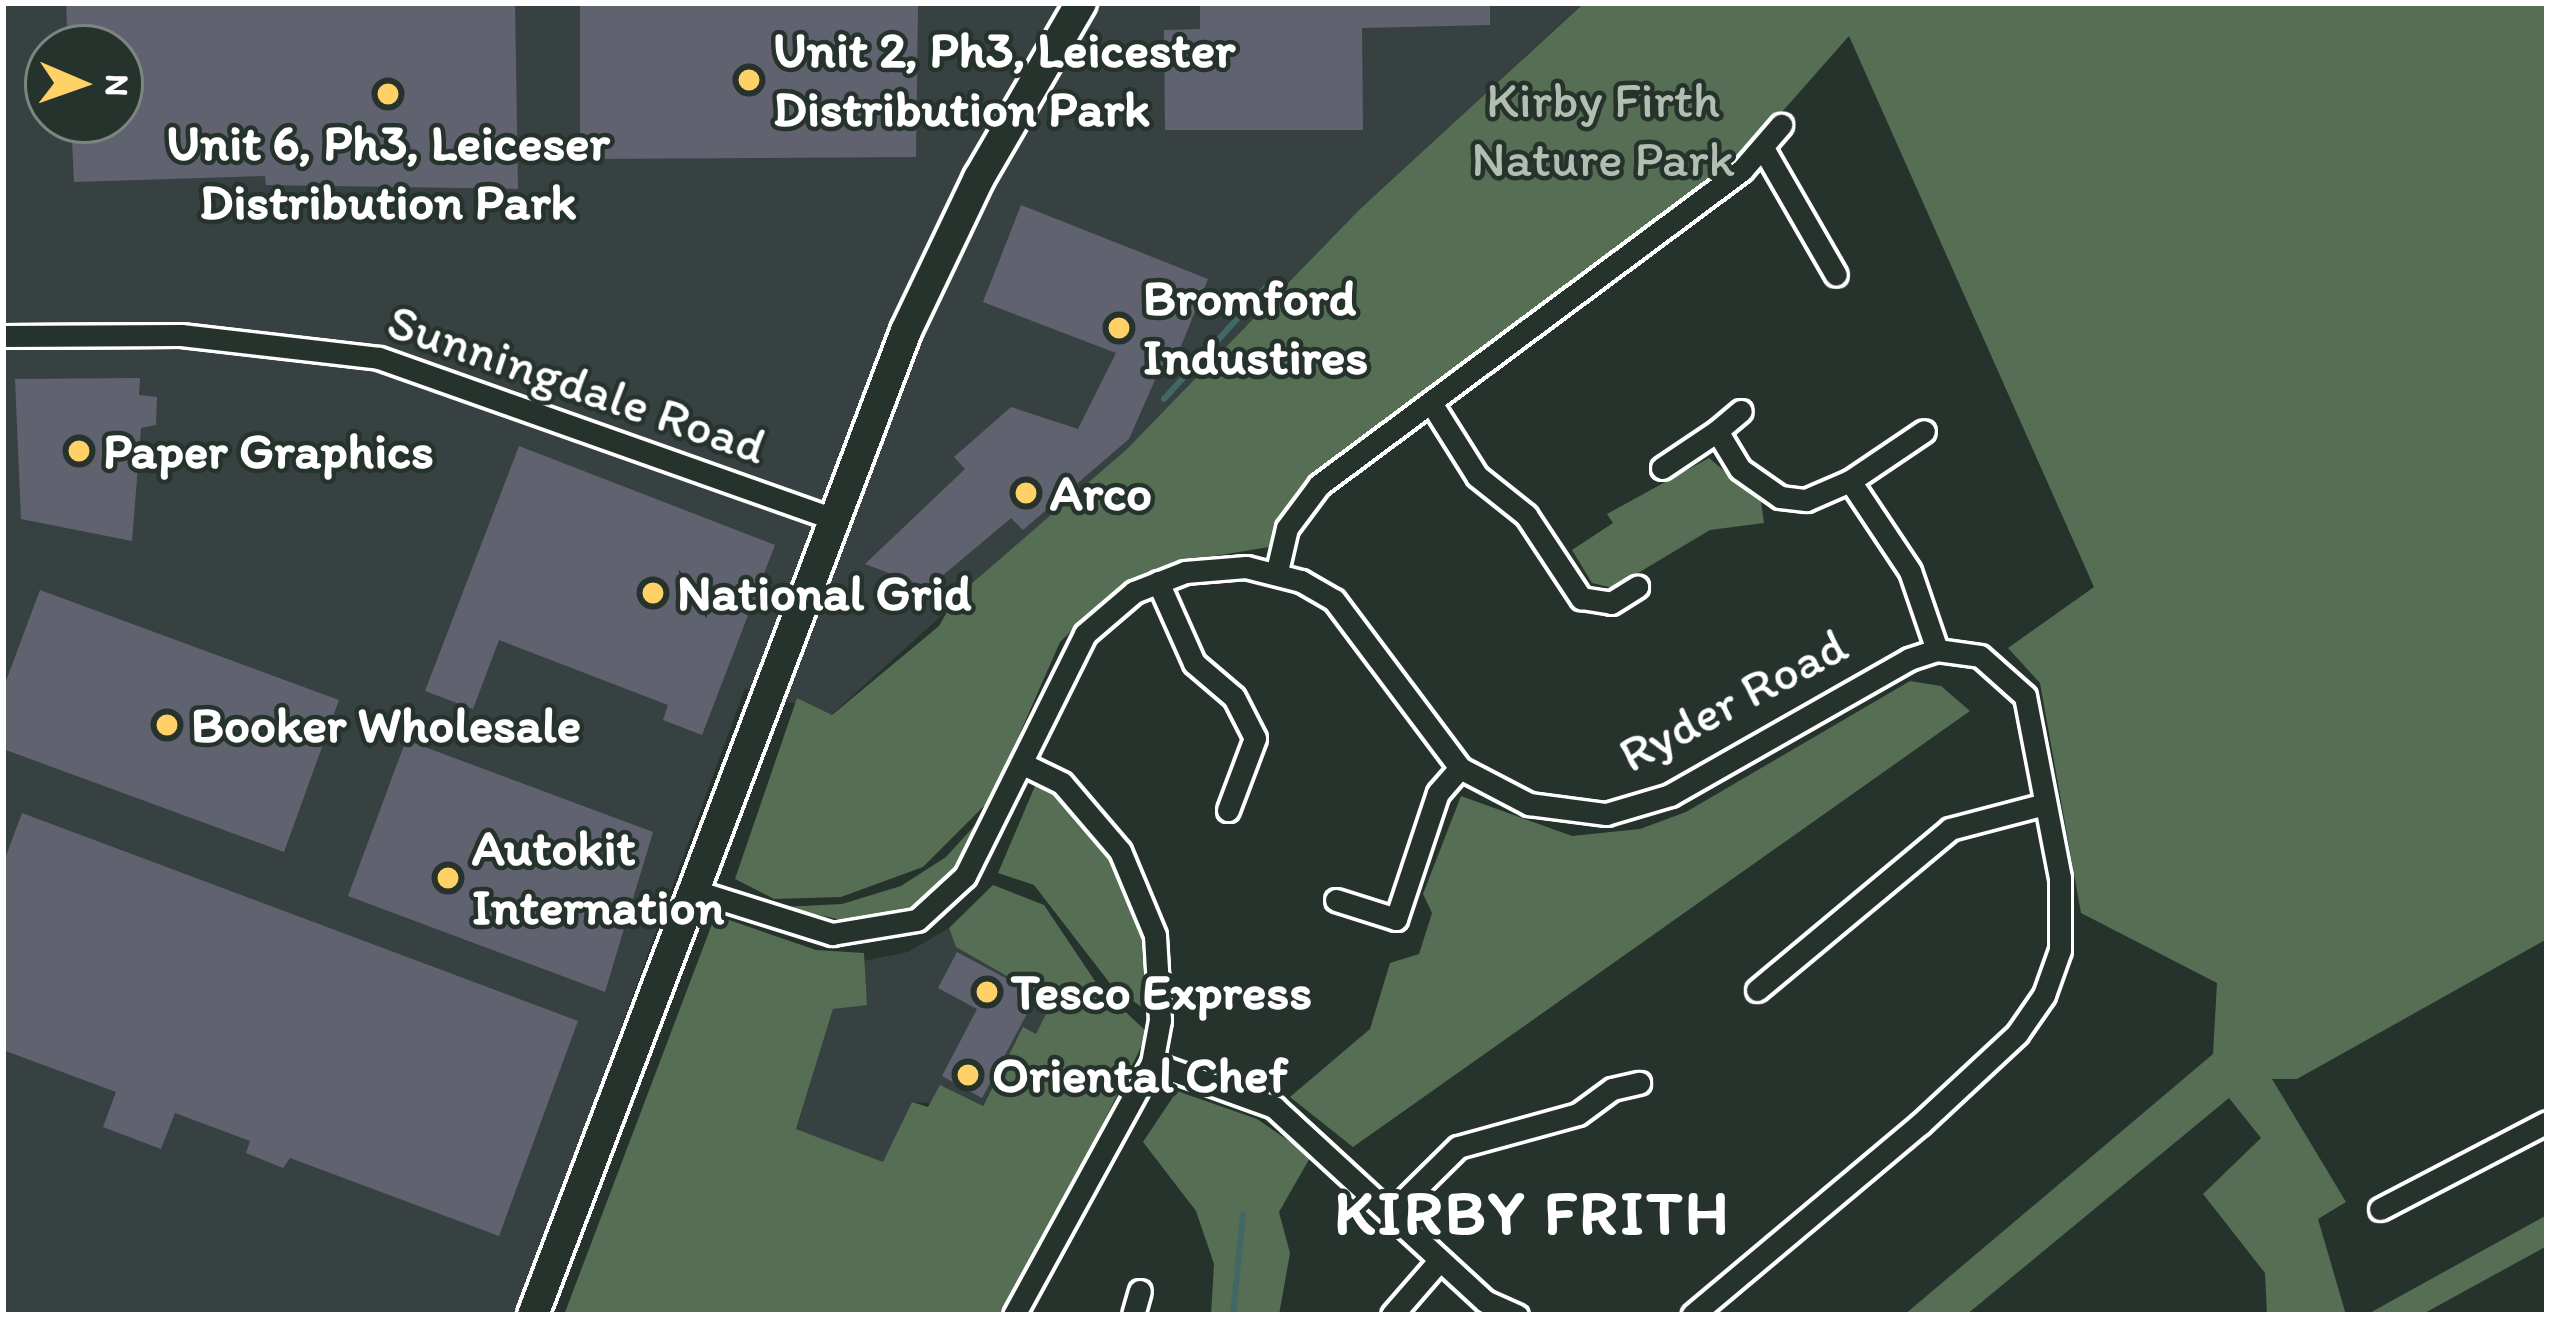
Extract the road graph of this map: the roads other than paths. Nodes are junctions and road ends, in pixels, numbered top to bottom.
1 (1081, 3) edge
2 (1781, 125) dead end
3 (1763, 148) junction
4 (1836, 275) dead end
5 (3, 336) edge
6 (1433, 406) junction
7 (1742, 411) dead end
8 (1717, 431) junction
9 (1924, 431) dead end
10 (1662, 468) dead end
11 (1850, 481) junction
12 (833, 519) junction
13 (1277, 571) junction
14 (1158, 582) junction
15 (1637, 587) dead end
16 (1937, 650) junction
17 (1023, 764) junction
18 (1460, 768) junction
19 (2045, 804) junction
20 (1228, 810) dead end
21 (689, 889) junction
22 (1336, 900) dead end
23 (1757, 990) dead end
24 (1152, 1063) junction
25 (1639, 1084) dead end
26 (2547, 1122) edge
27 (2380, 1209) dead end
28 (1391, 1213) junction
29 (1439, 1261) junction
30 (1141, 1292) dead end
31 (533, 1315) edge
32 (1014, 1315) edge
33 (1133, 1315) edge
34 (1392, 1315) edge
35 (1517, 1315) edge
36 (1692, 1315) edge

1 - 12 street
2 - 3 street
3 - 4 street
3 - 6 street
5 - 12 street, Sunningdale Road
6 - 13 street
6 - 15 street
7 - 8 street
8 - 10 street
8 - 11 street
9 - 11 street
11 - 16 street
12 - 21 street
13 - 14 street, Ryder Road
13 - 18 street, Ryder Road
14 - 17 street, Ryder Road
14 - 20 street
16 - 18 street, Ryder Road
16 - 19 street
17 - 21 street, Ryder Road
17 - 24 street
18 - 22 street
19 - 23 street
19 - 36 street
21 - 31 street
24 - 28 street
24 - 32 street
25 - 28 street
26 - 27 street
28 - 29 street
29 - 34 street
29 - 35 street
30 - 33 street

